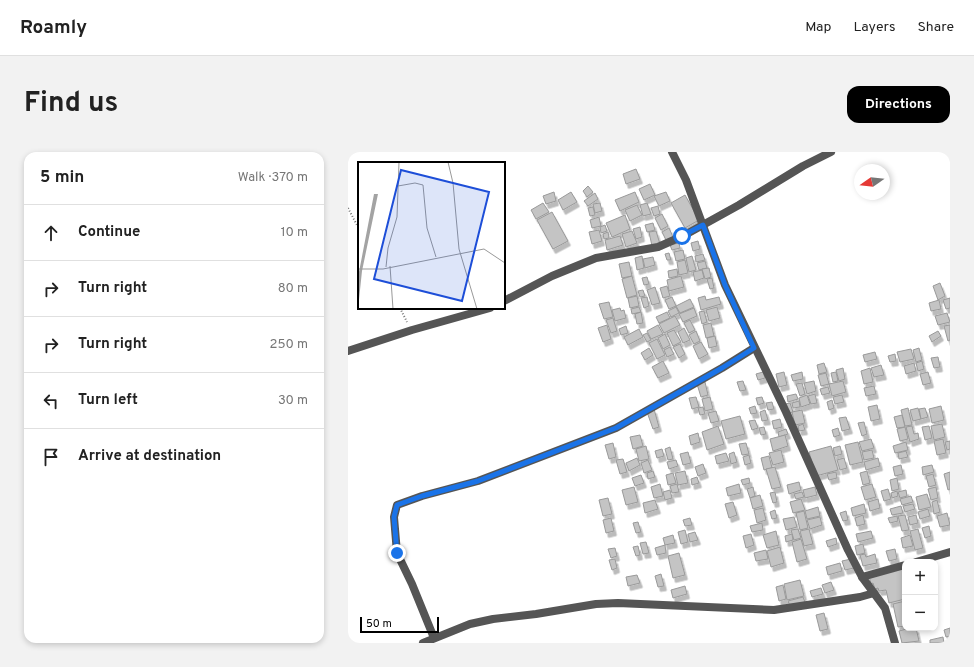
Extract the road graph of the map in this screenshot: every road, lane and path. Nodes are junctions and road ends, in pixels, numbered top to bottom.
1 (672, 152) edge
2 (831, 152) edge
3 (348, 208) edge
4 (703, 225) junction
5 (358, 227) edge
6 (505, 300) edge
7 (401, 309) edge
8 (486, 309) edge
9 (412, 330) junction
10 (754, 348) junction
11 (348, 351) edge
12 (950, 552) edge
13 (926, 559) edge
14 (902, 566) edge
15 (862, 577) junction
16 (874, 593) junction
17 (434, 638) junction
18 (423, 643) edge
19 (895, 643) edge

1 - 4 street
2 - 4 street
3 - 5 path
4 - 6 street
4 - 10 street
7 - 9 path
8 - 9 street
9 - 11 street
10 - 15 street
10 - 17 street
12 - 13 street
14 - 15 street
15 - 16 street
16 - 17 street
16 - 19 street
17 - 18 street

